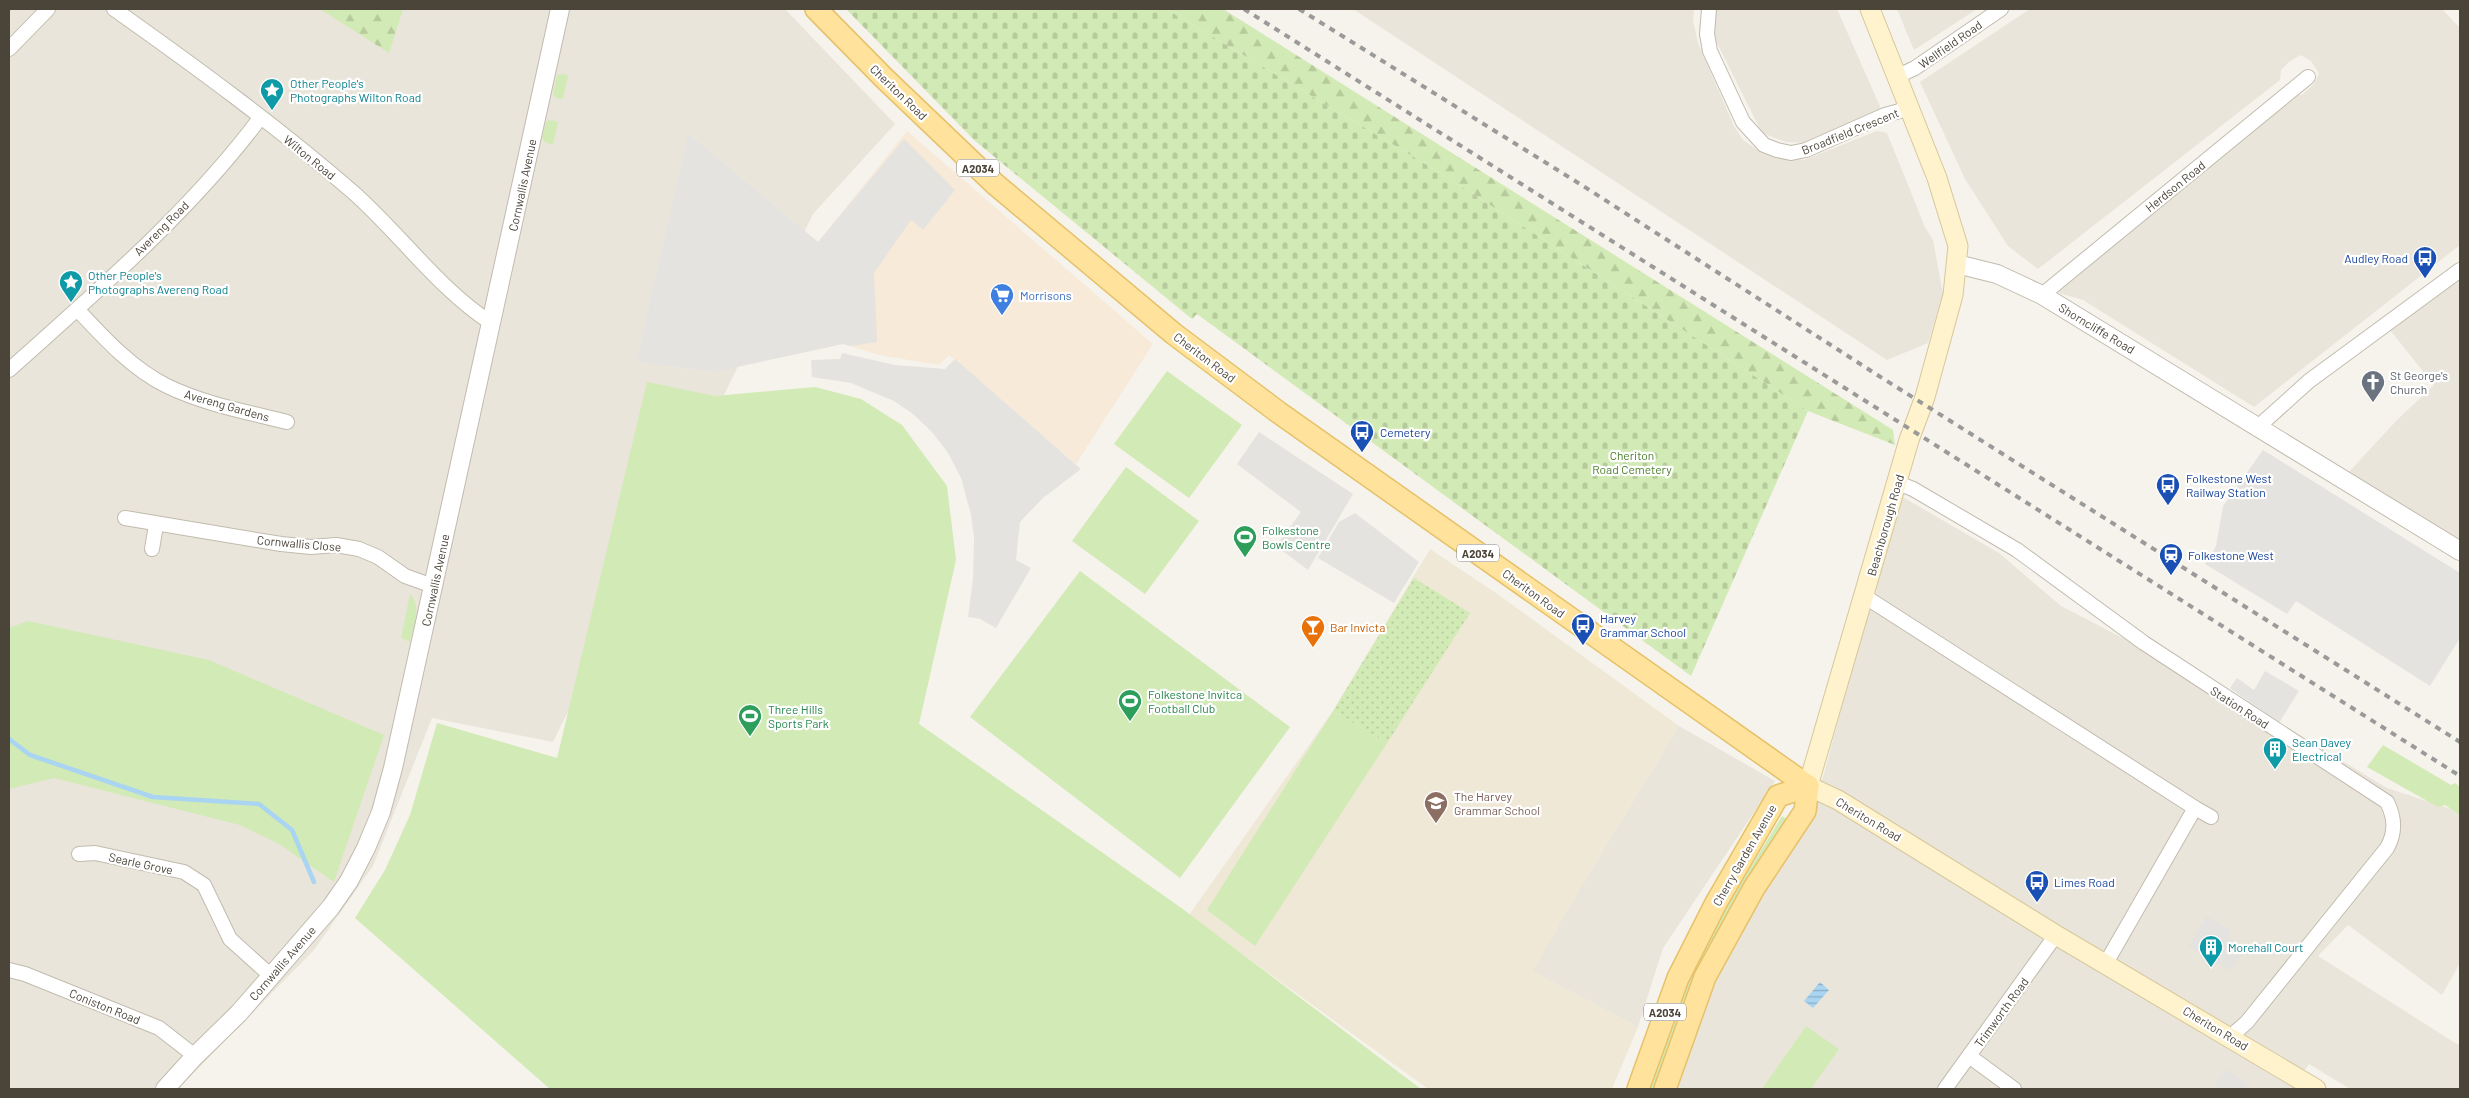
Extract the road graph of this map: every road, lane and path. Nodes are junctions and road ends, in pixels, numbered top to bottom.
1 (48, 9) edge
2 (114, 9) edge
3 (560, 9) edge
4 (816, 9) edge
5 (1709, 9) edge
6 (1870, 9) edge
7 (2001, 9) edge
8 (9, 49) edge
9 (1898, 76) junction
10 (2308, 77) dead end
11 (1910, 108) junction
12 (260, 118) junction
13 (1957, 264) junction
14 (2460, 270) edge
15 (2042, 295) junction
16 (77, 309) junction
17 (491, 323) junction
18 (9, 370) edge
19 (287, 422) dead end
20 (2258, 427) junction
21 (1898, 483) junction
22 (125, 518) dead end
23 (156, 524) junction
24 (152, 549) dead end
25 (2460, 551) edge
26 (433, 586) junction
27 (1864, 596) junction
28 (1808, 786) junction
29 (2195, 808) junction
30 (2210, 817) dead end
31 (79, 854) dead end
32 (2056, 934) junction
33 (2106, 963) junction
34 (9, 970) edge
35 (270, 975) junction
36 (2230, 1037) junction
37 (195, 1056) junction
38 (1969, 1056) junction
39 (167, 1086) edge
40 (2311, 1088) edge
41 (1638, 1089) edge
42 (1665, 1089) edge
43 (1945, 1089) edge
44 (2014, 1089) edge

1 - 8 street
2 - 12 street, Wilton Road
3 - 17 street, Cornwallis Avenue
4 - 28 main road, Cheriton Road / A2034
5 - 11 street, Broadfield Crescent
6 - 9 main road
7 - 9 street, Wellfield Road
9 - 11 main road
10 - 15 street, Herdson Road
11 - 13 main road
12 - 16 street, Avereng Road
12 - 17 street, Wilton Road
13 - 15 street, Shorncliffe Road
13 - 21 main road, Beachborough Road
14 - 20 street
15 - 20 street, Shorncliffe Road
16 - 18 street, Avereng Road
16 - 19 street, Avereng Gardens
17 - 26 street, Cornwallis Avenue
20 - 25 street, Shorncliffe Road
21 - 27 main road, Beachborough Road
21 - 36 street, Station Road
22 - 23 street, Cornwallis Close
23 - 24 street
23 - 26 street, Cornwallis Close
26 - 35 street, Cornwallis Avenue
27 - 28 main road, Beachborough Road
27 - 29 street
28 - 32 main road, Cheriton Road
28 - 41 main road, Cherry Garden Avenue / A2034
28 - 42 main road, Cherry Garden Avenue / A2034
29 - 30 street
29 - 33 street
31 - 35 street, Searle Grove
32 - 33 main road, Cheriton Road
32 - 38 street, Trimworth Road
33 - 36 main road, Cheriton Road
34 - 37 street, Coniston Road
35 - 37 street, Cornwallis Avenue
36 - 40 main road, Cheriton Road
37 - 39 street, Cornwallis Avenue
38 - 43 street, Trimworth Road
38 - 44 street

